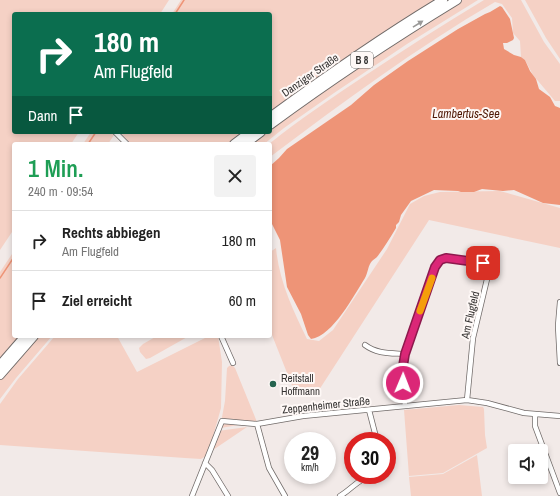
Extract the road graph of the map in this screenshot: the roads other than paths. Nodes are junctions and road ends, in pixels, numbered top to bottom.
1 (443, 0) edge
2 (457, 0) edge
3 (272, 116) edge
4 (272, 124) edge
5 (117, 134) edge
6 (247, 134) edge
7 (258, 134) edge
8 (125, 142) edge
9 (237, 142) edge
10 (248, 142) edge
11 (560, 302) edge
12 (23, 338) edge
13 (32, 338) edge
14 (222, 338) edge
15 (365, 345) dead end
16 (405, 354) junction
17 (232, 363) dead end
18 (560, 363) edge
19 (0, 365) edge
20 (0, 375) edge
21 (467, 400) junction
22 (405, 406) junction
23 (369, 410) junction
24 (535, 415) junction
25 (560, 416) edge
26 (257, 424) junction
27 (375, 432) edge
28 (204, 463) junction
29 (356, 484) edge
30 (560, 493) edge
31 (192, 496) edge
32 (228, 496) edge
33 (285, 496) edge
34 (340, 496) edge

1 - 3 highway, Danziger Straße / B 8
4 -> 2 highway, Danziger Straße / B 8
5 - 8 street
6 - 9 highway
7 - 10 highway
11 - 18 street
12 - 19 highway
13 - 20 highway
14 - 17 street
15 - 16 street
16 - 21 street, Am Flugfeld
16 - 22 street, Am Flugfeld
21 - 22 street, Zeppenheimer Straße
21 - 24 street, Zeppenheimer Straße
22 - 23 street, Zeppenheimer Straße
23 - 26 street, Zeppenheimer Straße
23 - 27 street
24 - 25 street, Zeppenheimer Straße
24 - 30 street
26 - 28 street, Zeppenheimer Straße
26 - 33 street
28 - 31 street, Zeppenheimer Straße
28 - 32 street
29 - 34 street

